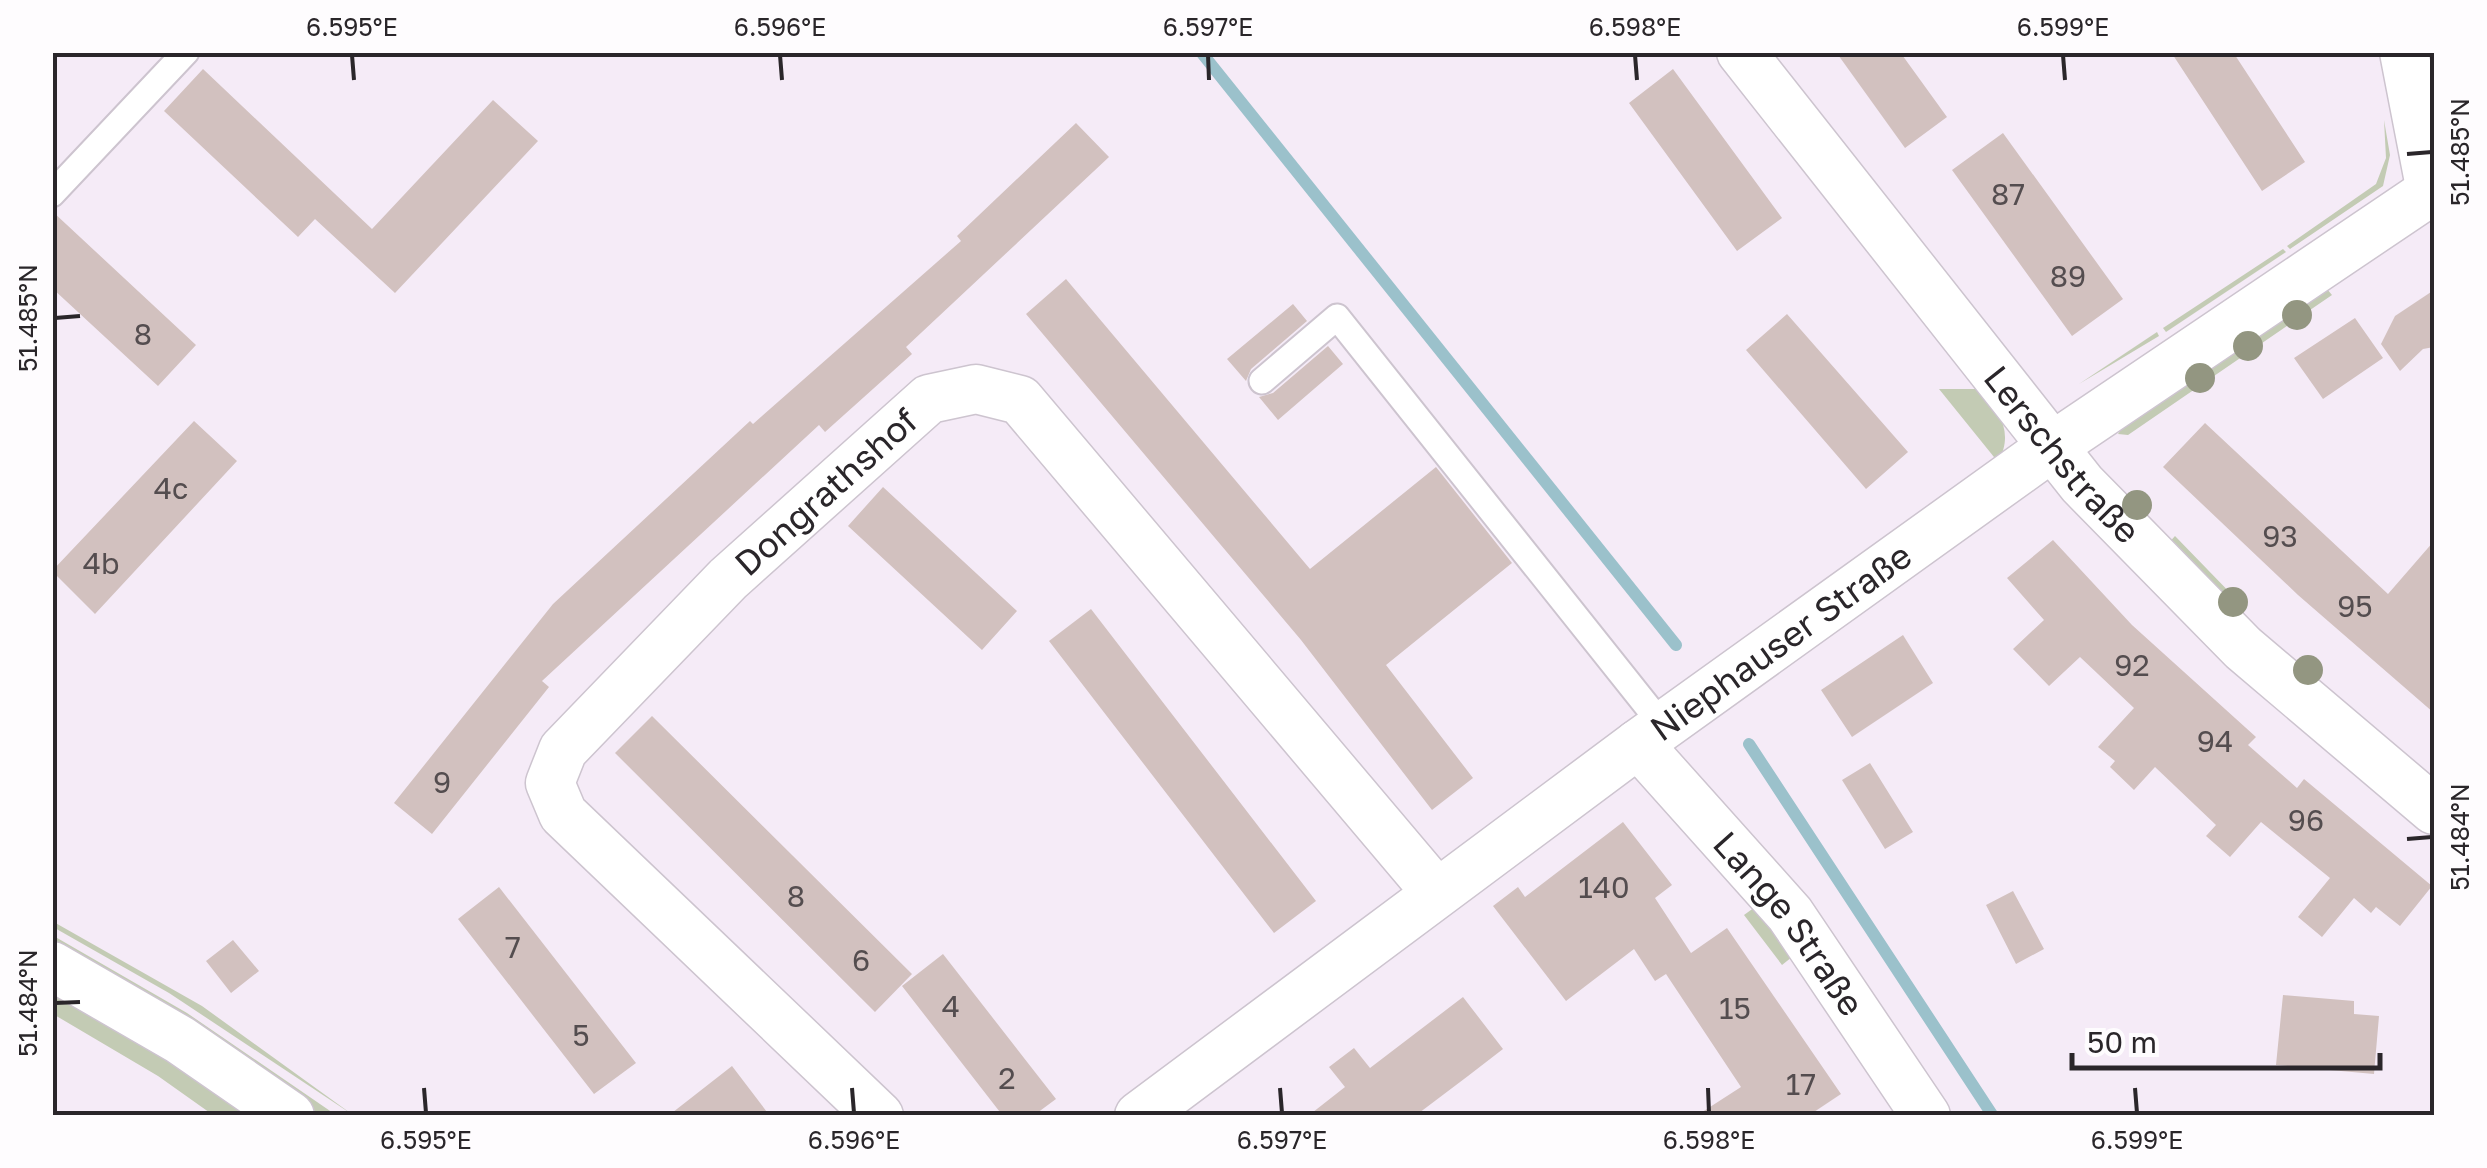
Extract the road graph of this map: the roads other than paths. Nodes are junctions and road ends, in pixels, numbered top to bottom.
1 (186, 52) edge
2 (1741, 52) edge
3 (2404, 52) edge
4 (2433, 190) edge
5 (52, 194) edge
6 (1262, 381) dead end
7 (2053, 446) junction
8 (1650, 735) junction
9 (2434, 810) edge
10 (1436, 892) junction
11 (52, 966) edge
12 (290, 1116) edge
13 (880, 1116) edge
14 (1139, 1116) edge
15 (1926, 1116) edge

1 - 5 lane
2 - 7 street, Lerschstraße
3 - 4 street
4 - 7 street, Niephauser Straße
6 - 8 lane
7 - 8 street, Niephauser Straße
7 - 9 street, Lerschstraße
8 - 10 street, Niephauser Straße
8 - 15 street, Lange Straße
10 - 13 street, Dongrathshof
10 - 14 street, Niephauser Straße
11 - 12 street

